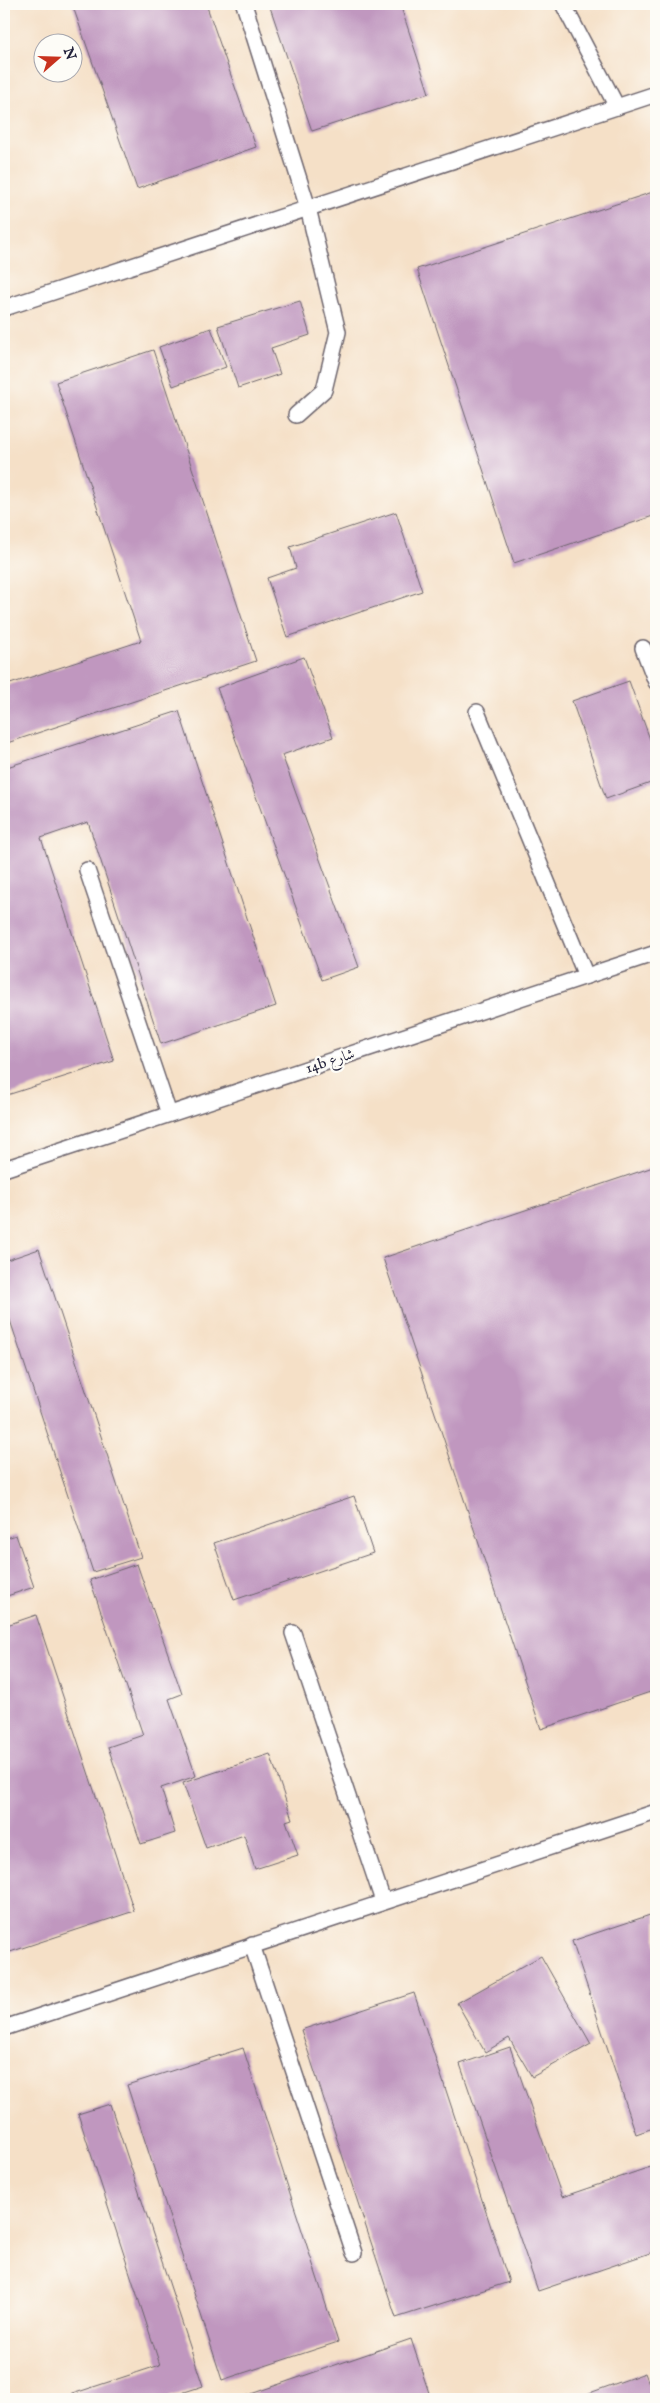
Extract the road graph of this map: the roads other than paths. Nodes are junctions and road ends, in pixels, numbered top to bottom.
1 (244, 4) edge
2 (563, 4) edge
3 (656, 94) edge
4 (617, 107) junction
5 (308, 208) junction
6 (4, 308) edge
7 (296, 415) dead end
8 (644, 648) dead end
9 (656, 682) edge
10 (477, 712) dead end
11 (87, 870) dead end
12 (656, 952) edge
13 (586, 976) junction
14 (169, 1114) junction
15 (4, 1169) edge
16 (293, 1633) dead end
17 (656, 1812) edge
18 (383, 1901) junction
19 (252, 1945) junction
20 (4, 2028) edge
21 (354, 2253) dead end

1 - 5 lane
2 - 4 lane
3 - 4 lane
4 - 5 lane
5 - 6 lane
5 - 7 lane
8 - 9 lane
10 - 13 lane
11 - 14 lane
12 - 13 lane, 14b شارع
13 - 14 lane, 14b شارع
14 - 15 lane, 14b شارع
16 - 18 lane
17 - 18 lane
18 - 19 lane
19 - 20 lane
19 - 21 lane

